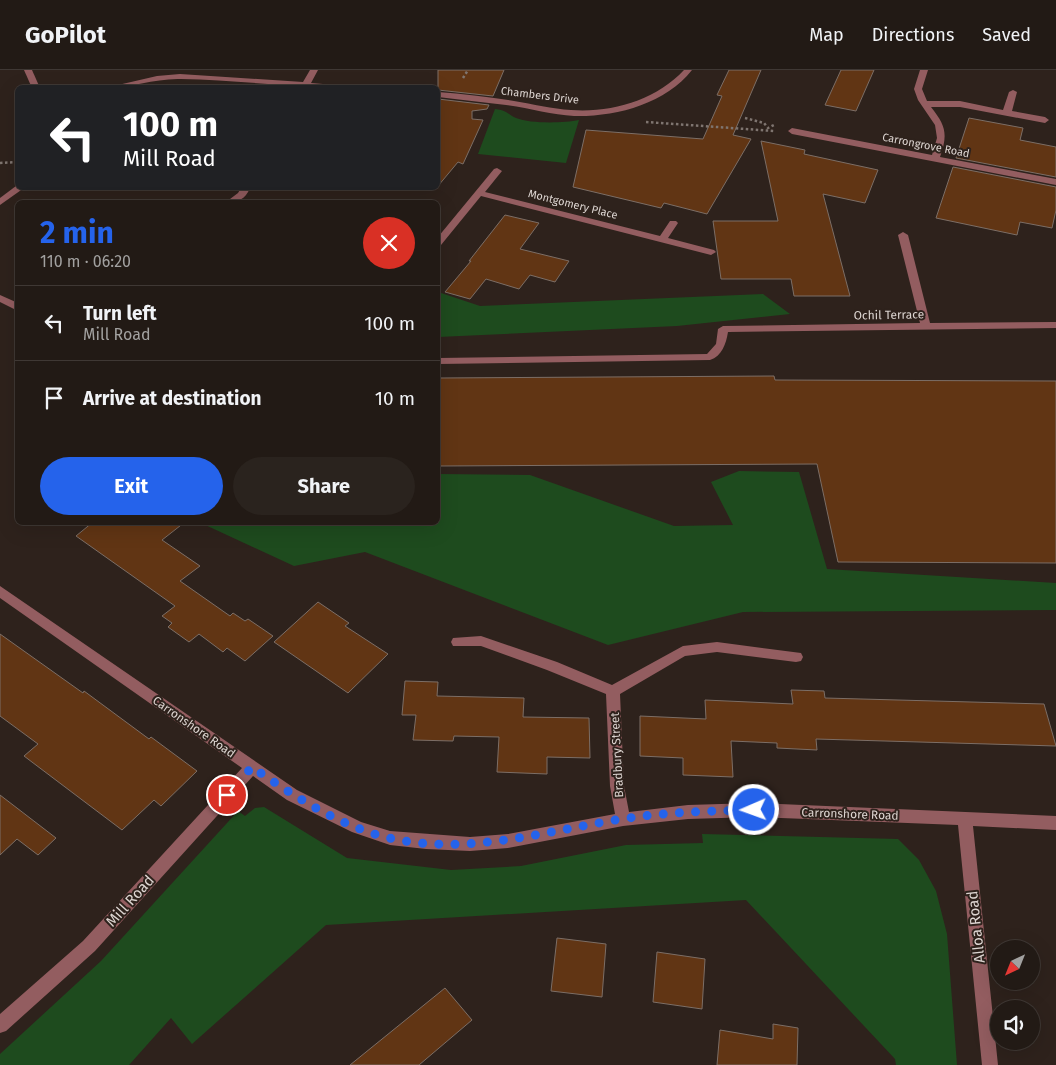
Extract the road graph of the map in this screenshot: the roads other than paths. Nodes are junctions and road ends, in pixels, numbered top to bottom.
1 (28, 70) edge
2 (314, 70) edge
3 (688, 70) edge
4 (924, 70) edge
5 (306, 84) junction
6 (35, 85) edge
7 (123, 85) edge
8 (316, 85) edge
9 (1013, 92) dead end
10 (440, 95) edge
11 (925, 104) junction
12 (1007, 112) junction
13 (1045, 120) dead end
14 (792, 130) road end
15 (935, 158) junction
16 (497, 171) dead end
17 (1056, 182) edge
18 (16, 190) edge
19 (243, 190) edge
20 (479, 193) junction
21 (233, 200) edge
22 (0, 202) edge
23 (673, 223) dead end
24 (903, 235) dead end
25 (662, 240) junction
26 (440, 241) edge
27 (711, 252) dead end
28 (0, 298) edge
29 (15, 306) edge
30 (1056, 325) edge
31 (926, 327) junction
32 (440, 361) edge
33 (0, 591) edge
34 (458, 642) dead end
35 (796, 657) dead end
36 (613, 691) junction
37 (252, 767) junction
38 (623, 818) junction
39 (965, 818) junction
40 (1056, 823) edge
41 (0, 1025) edge
42 (990, 1065) edge

1 - 6 street
2 - 5 street
3 - 10 street, Chambers Drive
4 - 11 street
5 - 7 street
5 - 8 street
9 - 12 street
11 - 12 street
11 - 15 street
12 - 13 street
14 - 15 street, Carrongrove Road
15 - 17 street, Carrongrove Road
16 - 20 street
18 - 22 street
19 - 21 street
20 - 25 street, Montgomery Place
20 - 26 street
23 - 25 street
24 - 31 street
25 - 27 street, Montgomery Place
28 - 29 street
30 - 31 street, Ochil Terrace
31 - 32 street, Ochil Terrace
33 - 37 street, Carronshore Road
34 - 36 street
35 - 36 street
36 - 38 street, Bradbury Street
37 - 38 street, Carronshore Road
37 - 41 street, Mill Road
38 - 39 street, Carronshore Road
39 - 40 street, Carronshore Road
39 - 42 street, Alloa Road

